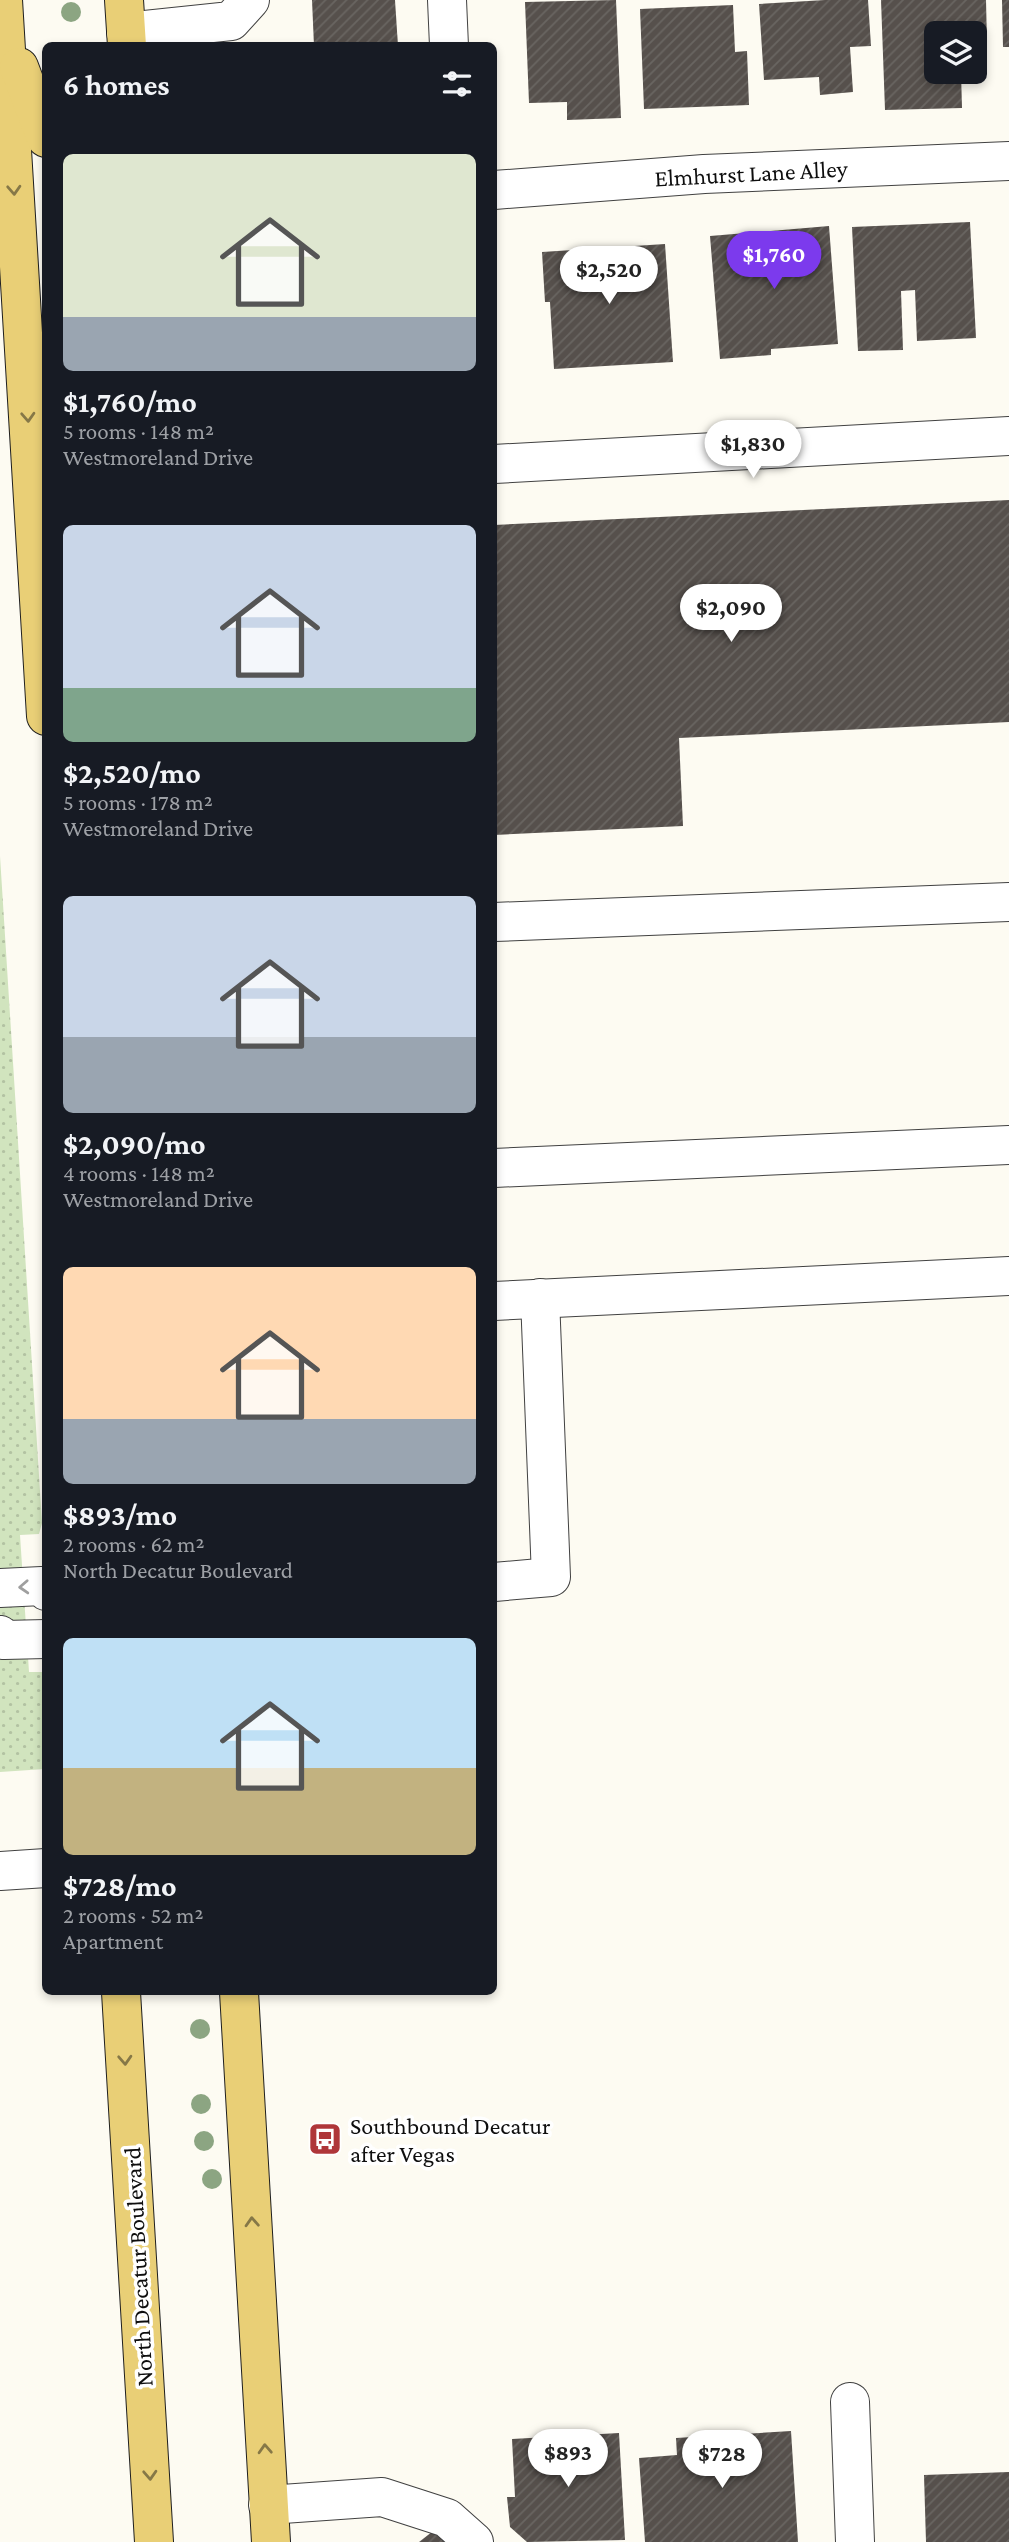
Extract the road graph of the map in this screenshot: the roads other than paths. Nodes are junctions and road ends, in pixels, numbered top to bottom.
1 (250, 0) edge
2 (447, 0) edge
3 (4, 15) edge
4 (125, 26) edge
5 (449, 42) edge
6 (42, 126) edge
7 (1009, 161) edge
8 (497, 190) edge
9 (1009, 436) edge
10 (497, 464) edge
11 (41, 577) edge
12 (42, 605) edge
13 (1009, 902) edge
14 (497, 922) edge
15 (1009, 1145) edge
16 (497, 1168) edge
17 (1009, 1276) edge
18 (540, 1298) junction
19 (497, 1301) edge
20 (497, 1582) edge
21 (42, 1586) edge
22 (0, 1588) edge
23 (0, 1635) edge
24 (42, 1639) edge
25 (42, 1868) edge
26 (0, 1871) edge
27 (121, 1995) edge
28 (239, 1995) edge
29 (850, 2402) dead end
30 (268, 2505) junction
31 (154, 2542) edge
32 (271, 2542) edge
33 (474, 2542) edge
34 (855, 2542) edge

1 - 4 street
2 - 5 street
3 - 6 main road
3 -> 11 main road
7 - 8 street, Elmhurst Lane Alley
9 - 10 street
11 - 12 main road
13 - 14 street
15 - 16 street
17 - 18 street
18 - 19 street
18 - 20 street
21 -> 22 street
23 - 24 street
25 - 26 street
27 -> 31 main road, North Decatur Boulevard
30 -> 28 main road
29 - 34 street
30 - 32 main road
30 - 33 street

